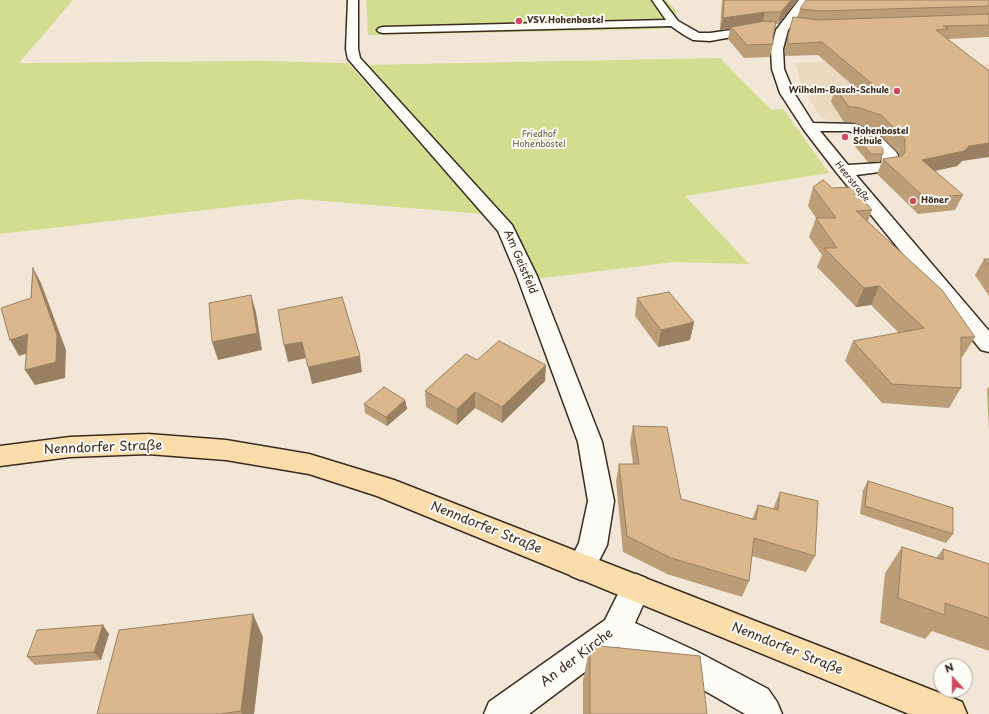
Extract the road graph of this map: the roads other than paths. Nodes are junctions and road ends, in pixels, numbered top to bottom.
1 (352, 0) edge
2 (657, 0) edge
3 (804, 0) edge
4 (674, 23) junction
5 (789, 27) junction
6 (383, 30) dead end
7 (809, 127) junction
8 (842, 170) junction
9 (989, 345) edge
10 (0, 456) edge
11 (581, 567) junction
12 (636, 587) junction
13 (616, 630) junction
14 (502, 714) edge
15 (765, 714) edge
16 (950, 714) edge

1 - 11 street, Am Geistfeld
2 - 4 street
3 - 5 street, Heerstraße
4 - 5 street
4 - 6 street
5 - 7 street, Heerstraße
7 - 8 street, Heerstraße
7 - 8 street
8 - 9 street, Heerstraße
10 - 11 main road, Nenndorfer Straße
11 - 12 main road, Nenndorfer Straße
12 - 13 street, An der Kirche
12 - 16 main road, Nenndorfer Straße
13 - 14 street, An der Kirche
13 - 15 street

